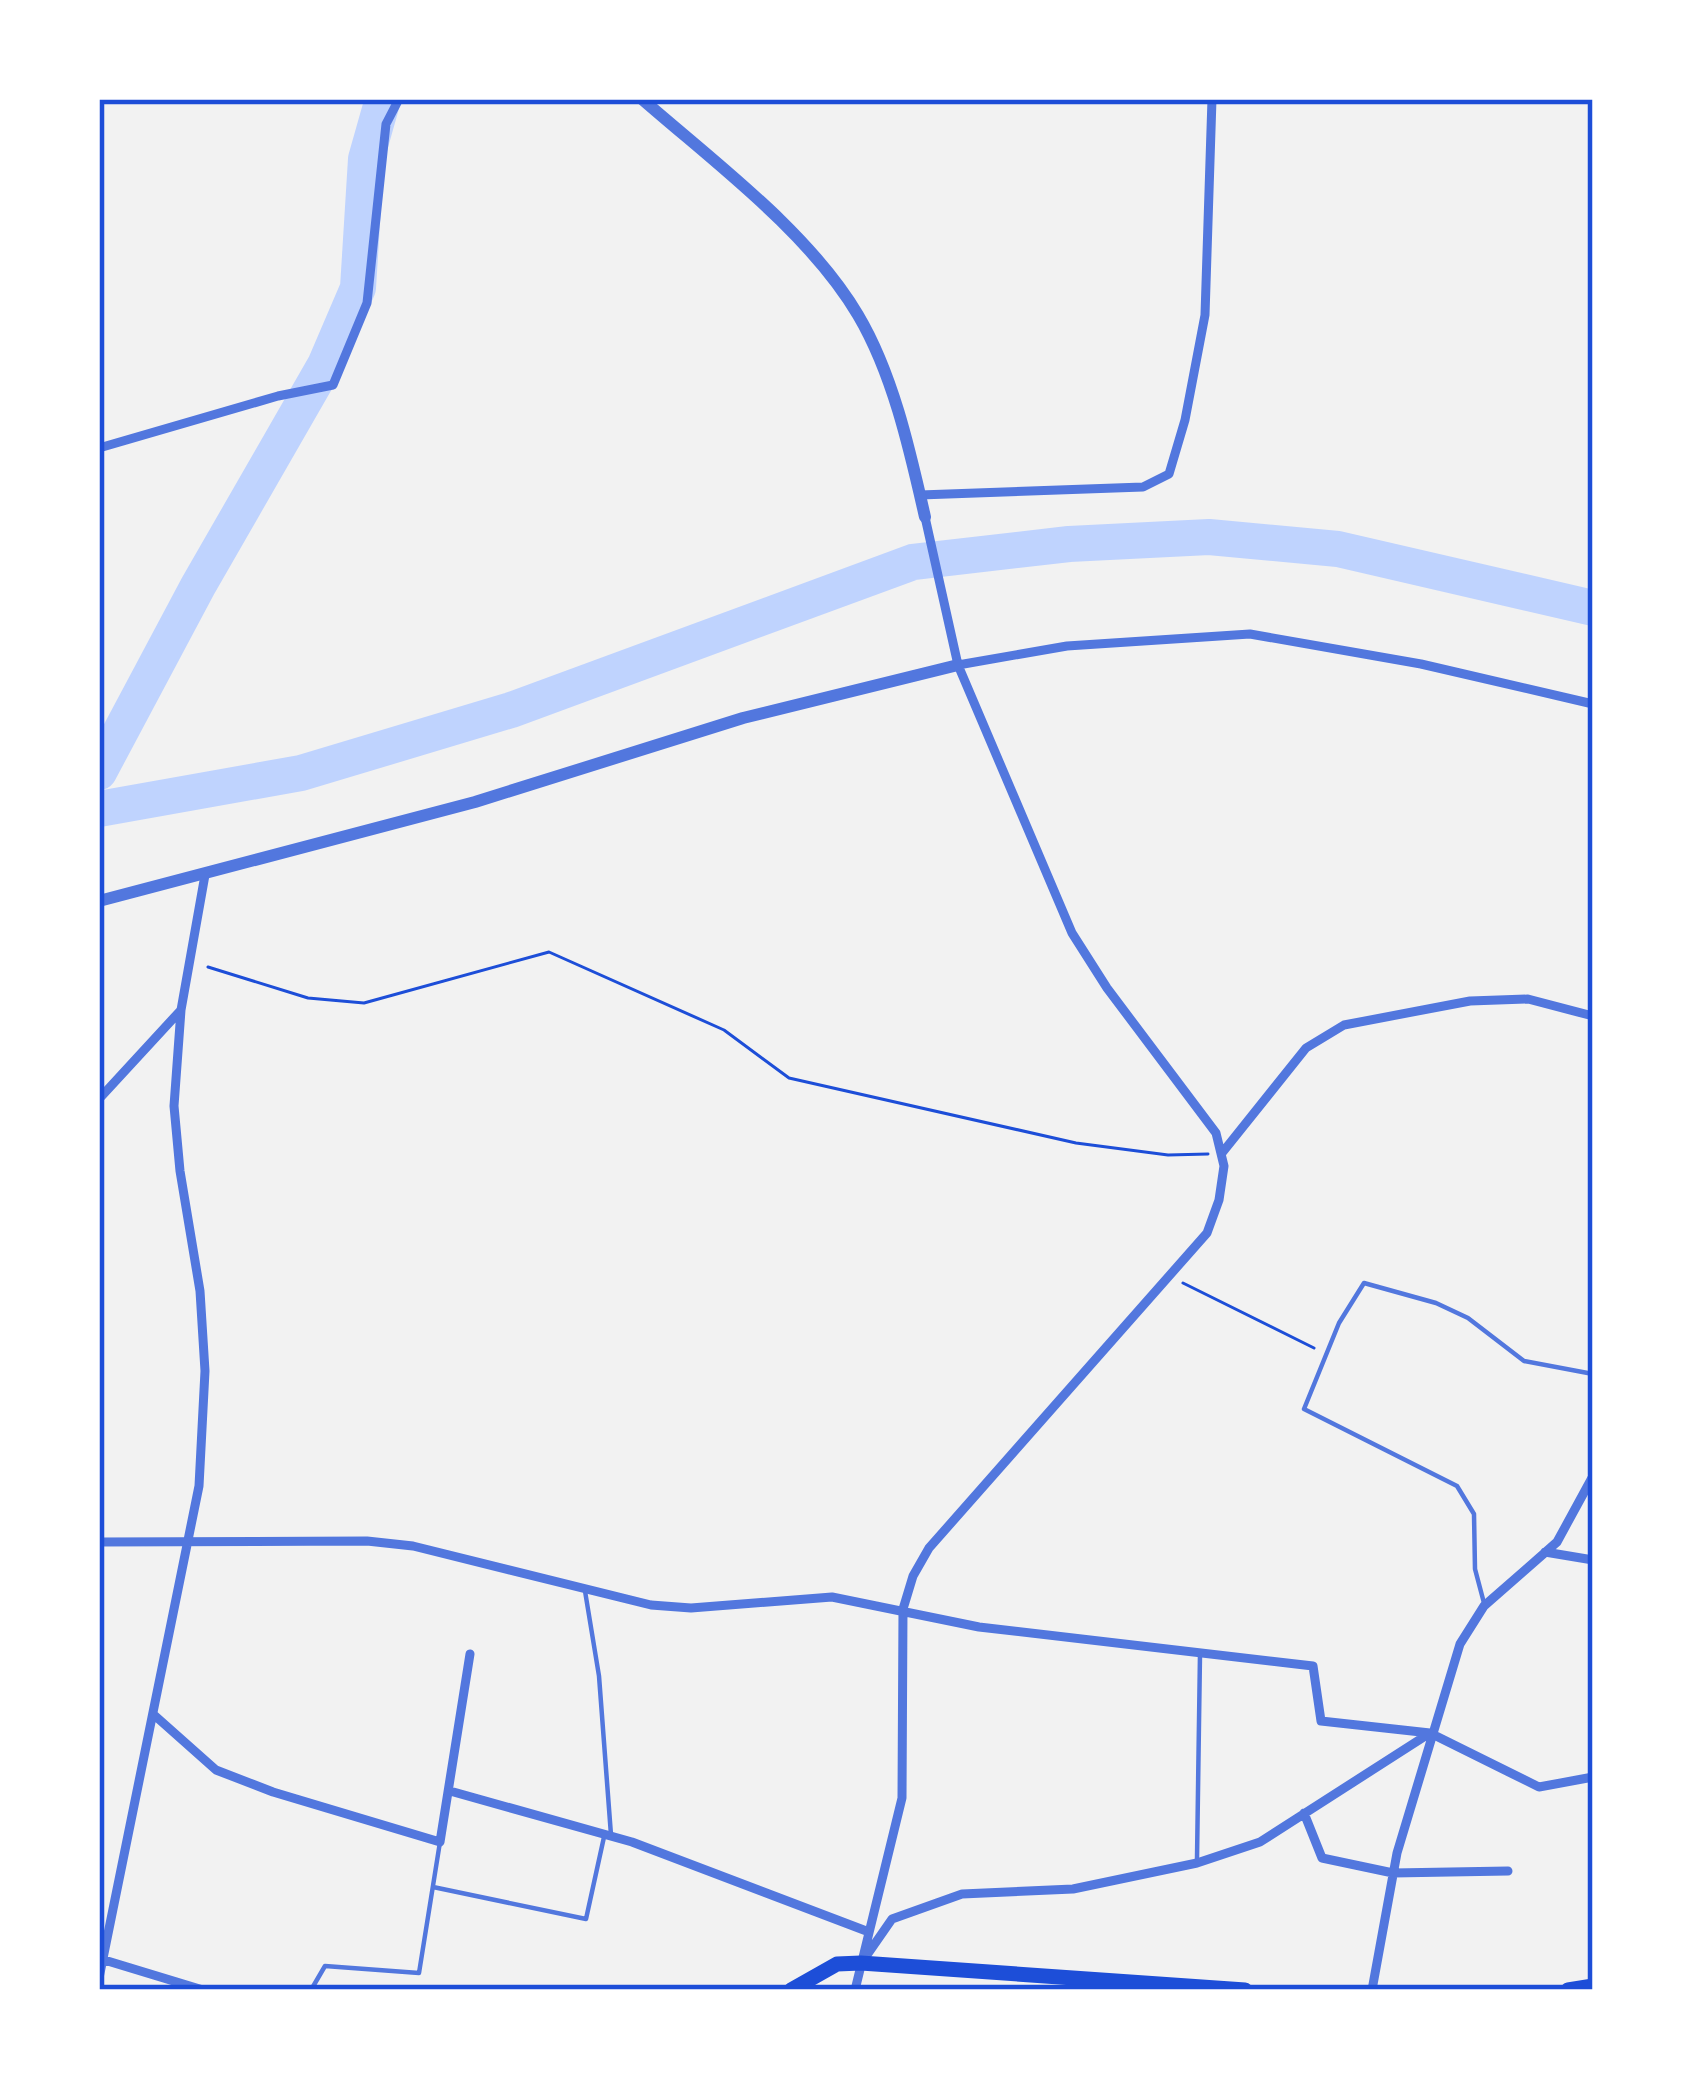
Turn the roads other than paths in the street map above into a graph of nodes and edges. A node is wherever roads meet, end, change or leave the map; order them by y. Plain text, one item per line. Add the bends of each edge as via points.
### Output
1 (399, 99) edge
2 (642, 99) edge
3 (1212, 99) edge
4 (99, 448) edge
5 (920, 495) junction
6 (925, 517) joint
7 (958, 665) junction
8 (1593, 704) edge
9 (205, 875) junction
10 (99, 901) edge
11 (181, 1010) junction
12 (1593, 1016) edge
13 (99, 1099) edge
14 (1221, 1154) junction
15 (1593, 1374) edge
16 (1593, 1476) edge
17 (190, 1541) junction
18 (99, 1542) edge
19 (1545, 1552) junction
20 (1593, 1560) edge
21 (585, 1591) junction
22 (1484, 1606) junction
23 (902, 1609) junction
24 (470, 1654) dead end
25 (1200, 1654) junction
26 (153, 1714) junction
27 (1430, 1733) junction
28 (1593, 1777) edge
29 (450, 1791) junction
30 (1304, 1814) junction
31 (608, 1835) junction
32 (440, 1842) junction
33 (1197, 1863) junction
34 (1508, 1870) dead end
35 (1393, 1873) junction
36 (433, 1887) junction
37 (869, 1932) junction
38 (101, 1959) edge
39 (862, 1963) junction
40 (99, 1978) edge
41 (1593, 1986) edge
42 (203, 1990) edge
43 (311, 1990) edge
44 (791, 1990) edge
45 (855, 1990) edge
46 (1245, 1990) edge
47 (1372, 1990) edge
48 (1568, 1990) edge

1 - 4 street via 386,124 368,303 333,385
2 - 5 street via 796,236 858,315 900,414
3 - 5 street via 1205,315 1169,473 1143,487
5 - 6 street
6 - 7 street
7 - 8 street via 1067,646 1250,634
7 - 9 street via 743,718
7 - 14 street via 1072,933 1216,1133
9 - 10 street
9 - 11 street
11 - 13 street
11 - 17 street via 174,1106 205,1371
12 - 14 street via 1528,999 1470,1001 1344,1025 1306,1048
14 - 23 street via 1207,1234 929,1549
15 - 22 lane via 1524,1361 1468,1318 1364,1283 1339,1323 1304,1409 1457,1486 1474,1514
16 - 19 street
17 - 18 street
17 - 21 street via 413,1546
17 - 26 street
19 - 20 street
19 - 22 street
21 - 23 street via 691,1609 832,1597
21 - 31 lane via 602,1694
22 - 27 street via 1460,1644
23 - 25 street via 979,1627
23 - 37 street via 902,1798
24 - 29 street
25 - 27 street via 1313,1666 1321,1721
25 - 33 lane
26 - 32 street via 216,1770
26 - 38 street
27 - 28 street via 1539,1787
27 - 30 street
27 - 35 street
29 - 31 street
29 - 32 street
30 - 33 street via 1260,1842
30 - 35 street via 1322,1858
31 - 36 lane via 586,1919
31 - 37 street
32 - 36 lane
33 - 39 street via 1073,1889 962,1894 892,1919
34 - 35 street
35 - 47 street
36 - 43 lane via 419,1973 325,1966
37 - 39 street
38 - 40 street
38 - 42 street
39 - 44 main road via 837,1964
39 - 45 street
39 - 46 main road
41 - 48 main road

